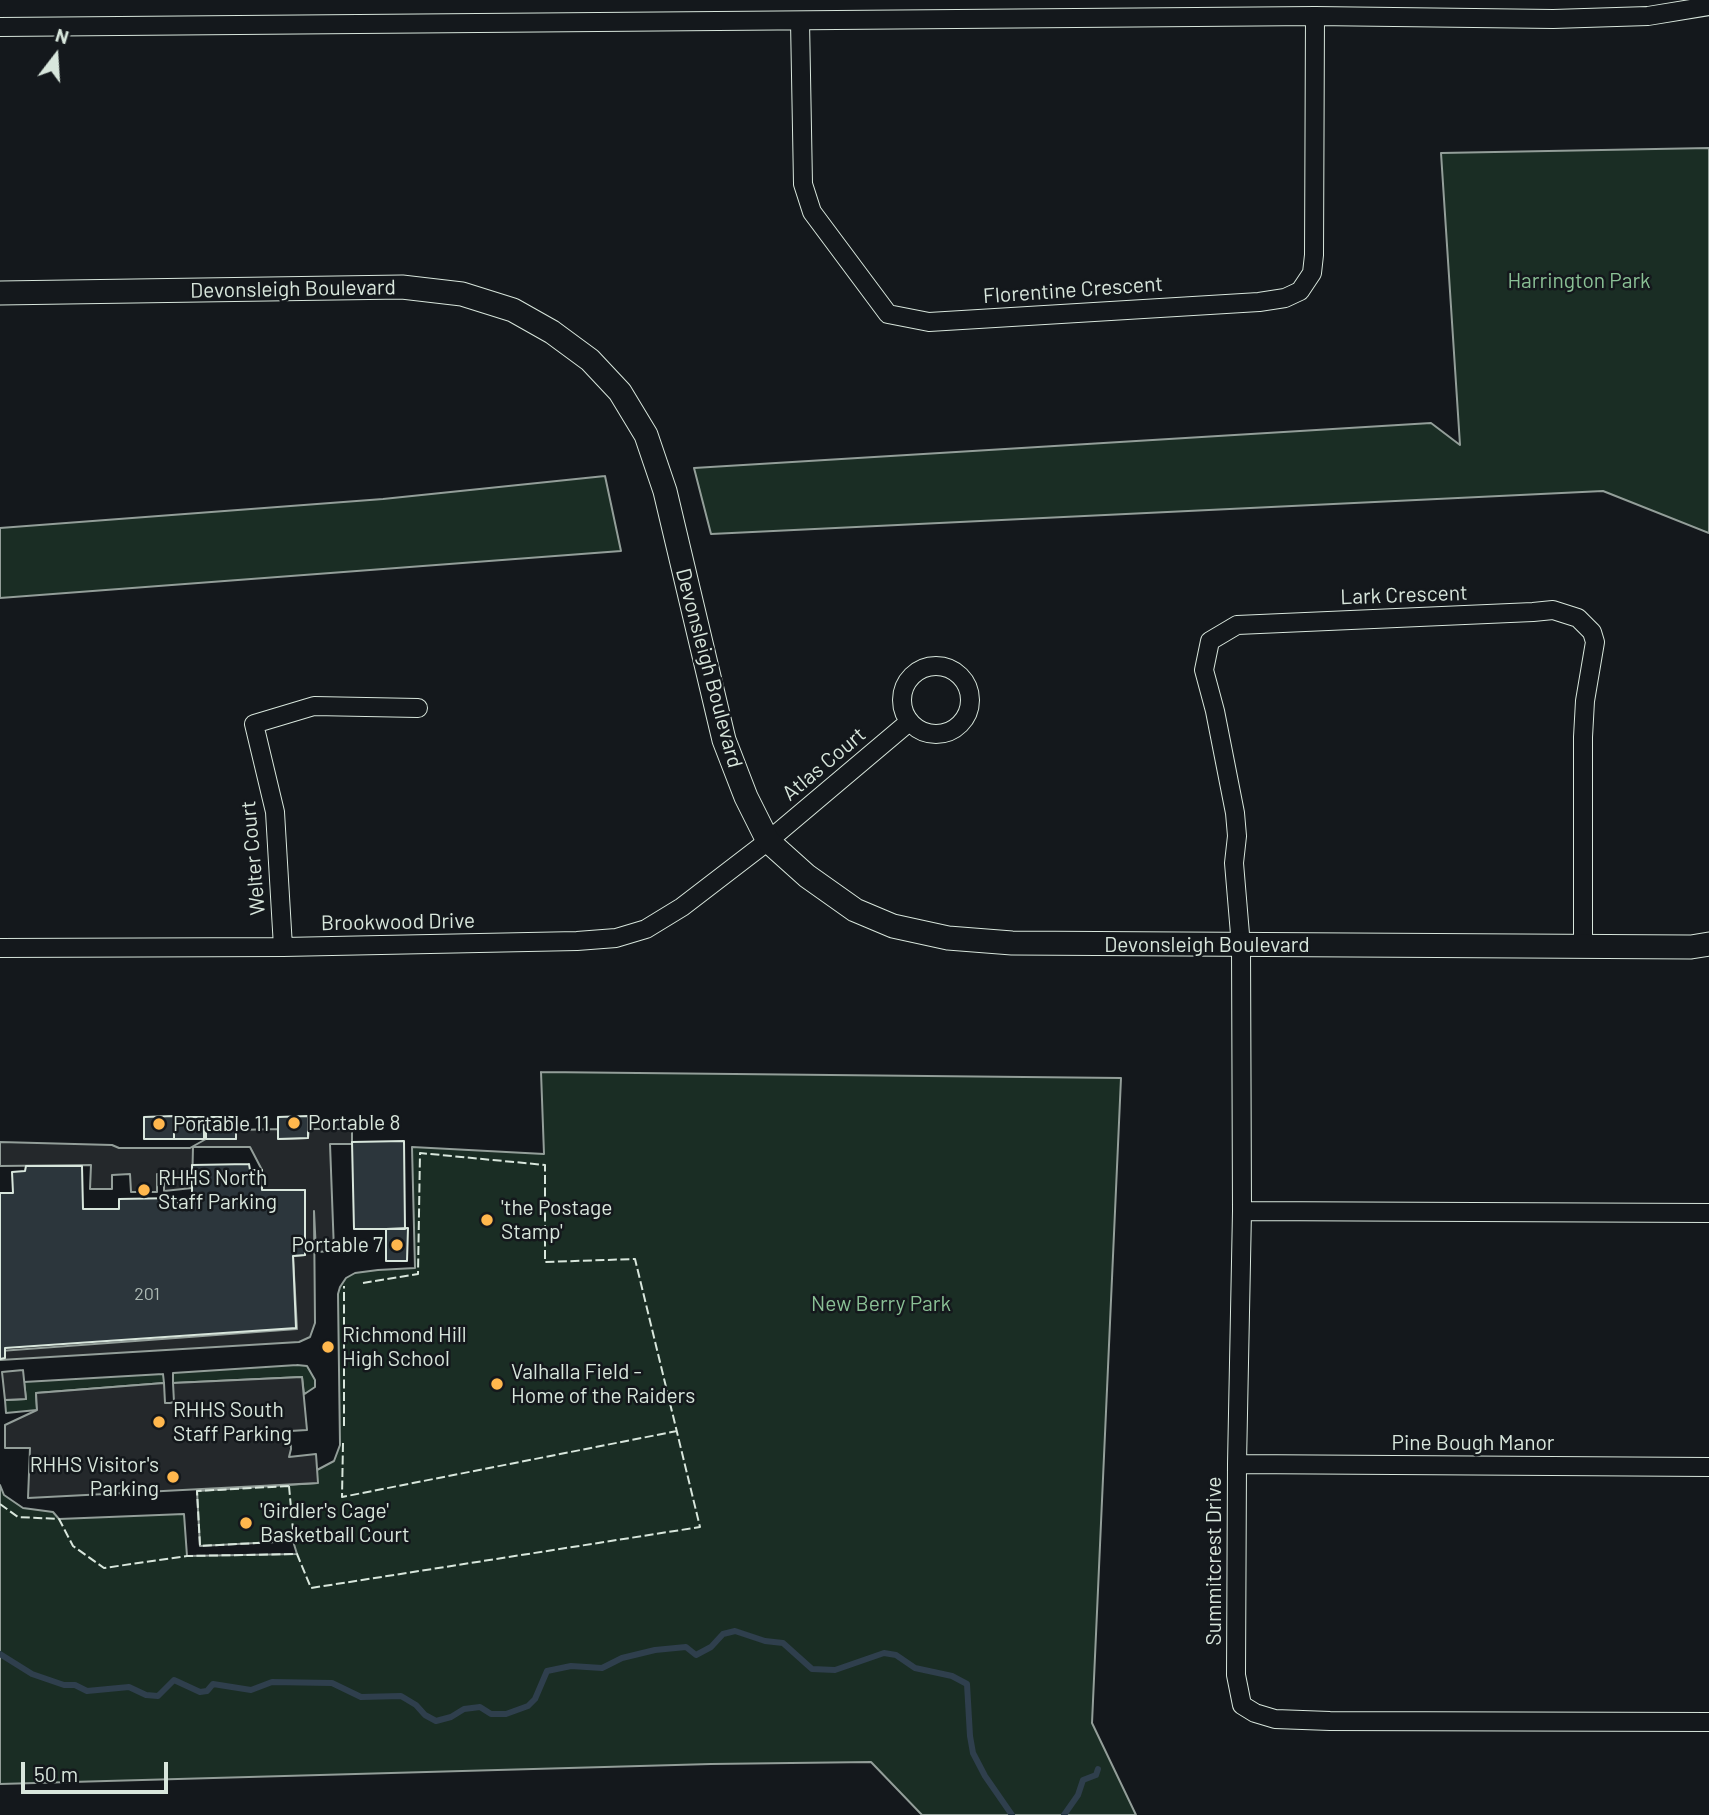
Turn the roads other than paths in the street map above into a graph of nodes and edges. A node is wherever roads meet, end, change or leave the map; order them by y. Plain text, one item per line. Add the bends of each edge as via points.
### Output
1 (1709, 6) edge
2 (1315, 16) junction
3 (800, 22) junction
4 (0, 27) edge
5 (0, 293) edge
6 (418, 708) dead end
7 (909, 722) dead end
8 (768, 841) junction
9 (1709, 944) edge
10 (1241, 946) junction
11 (1583, 946) junction
12 (283, 947) junction
13 (0, 948) edge
14 (1242, 1211) junction
15 (1709, 1213) edge
16 (1237, 1464) junction
17 (1709, 1467) edge
18 (1709, 1722) edge

1 - 2 street via 1648,16 1553,19
2 - 3 street
2 - 3 street, Florentine Crescent via 1314,255 1312,273 1300,291 1259,302 929,322 888,314 812,212 803,184
3 - 4 street
5 - 8 street, Devonsleigh Boulevard via 402,287 462,294 513,310 552,332 590,360 620,392 646,435 665,491 724,740
6 - 12 street, Welter Court via 314,706 254,724 275,811
7 - 8 street, Atlas Court
8 - 10 street, Devonsleigh Boulevard via 855,910 893,926 948,938 1012,943
8 - 12 street, Brookwood Drive via 646,929 616,938
9 - 11 street, Devonsleigh Boulevard
10 - 11 street, Devonsleigh Boulevard
10 - 11 street, Lark Crescent via 1235,813 1204,670 1210,641 1237,625 1553,610 1578,618 1595,642 1583,737
10 - 14 street, Summitcrest Drive
12 - 13 street, Brookwood Drive
14 - 15 street
14 - 16 street, Summitcrest Drive
16 - 17 street, Pine Bough Manor
16 - 18 street, Summitcrest Drive via 1236,1675 1242,1705 1255,1713 1275,1719 1330,1721

